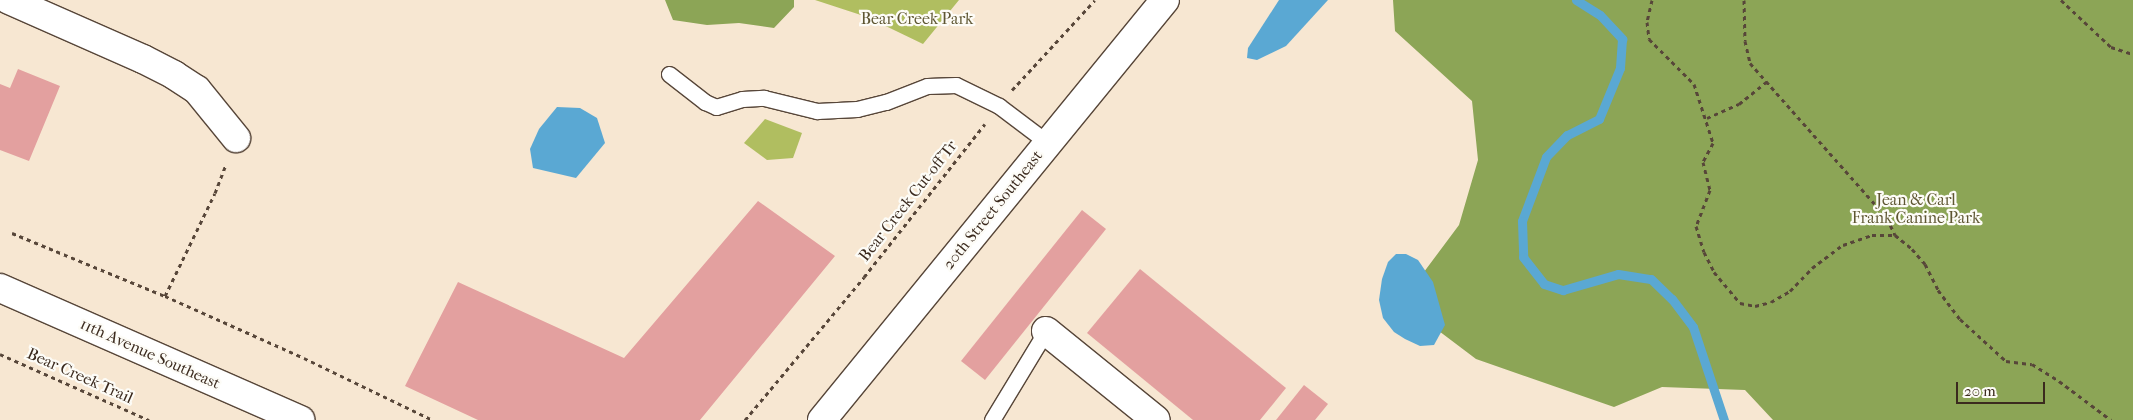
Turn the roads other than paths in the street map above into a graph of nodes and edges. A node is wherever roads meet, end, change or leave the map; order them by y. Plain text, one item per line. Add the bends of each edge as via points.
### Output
1 (9, 0) edge
2 (1165, 0) edge
3 (669, 74) dead end
4 (236, 138) road end
5 (1048, 143) junction
6 (0, 288) edge
7 (1046, 332) joint
8 (300, 420) edge
9 (822, 420) edge
10 (992, 420) edge
11 (1156, 420) edge

1 - 4 street via 174,75 197,90
2 - 5 street, 20th Street Southeast
3 - 5 lane via 704,102 716,107 742,99 764,98 817,111 857,109 927,86 956,85 999,106
5 - 9 street, 20th Street Southeast
6 - 8 street, 11th Avenue Southeast
7 - 10 lane
7 - 11 street

